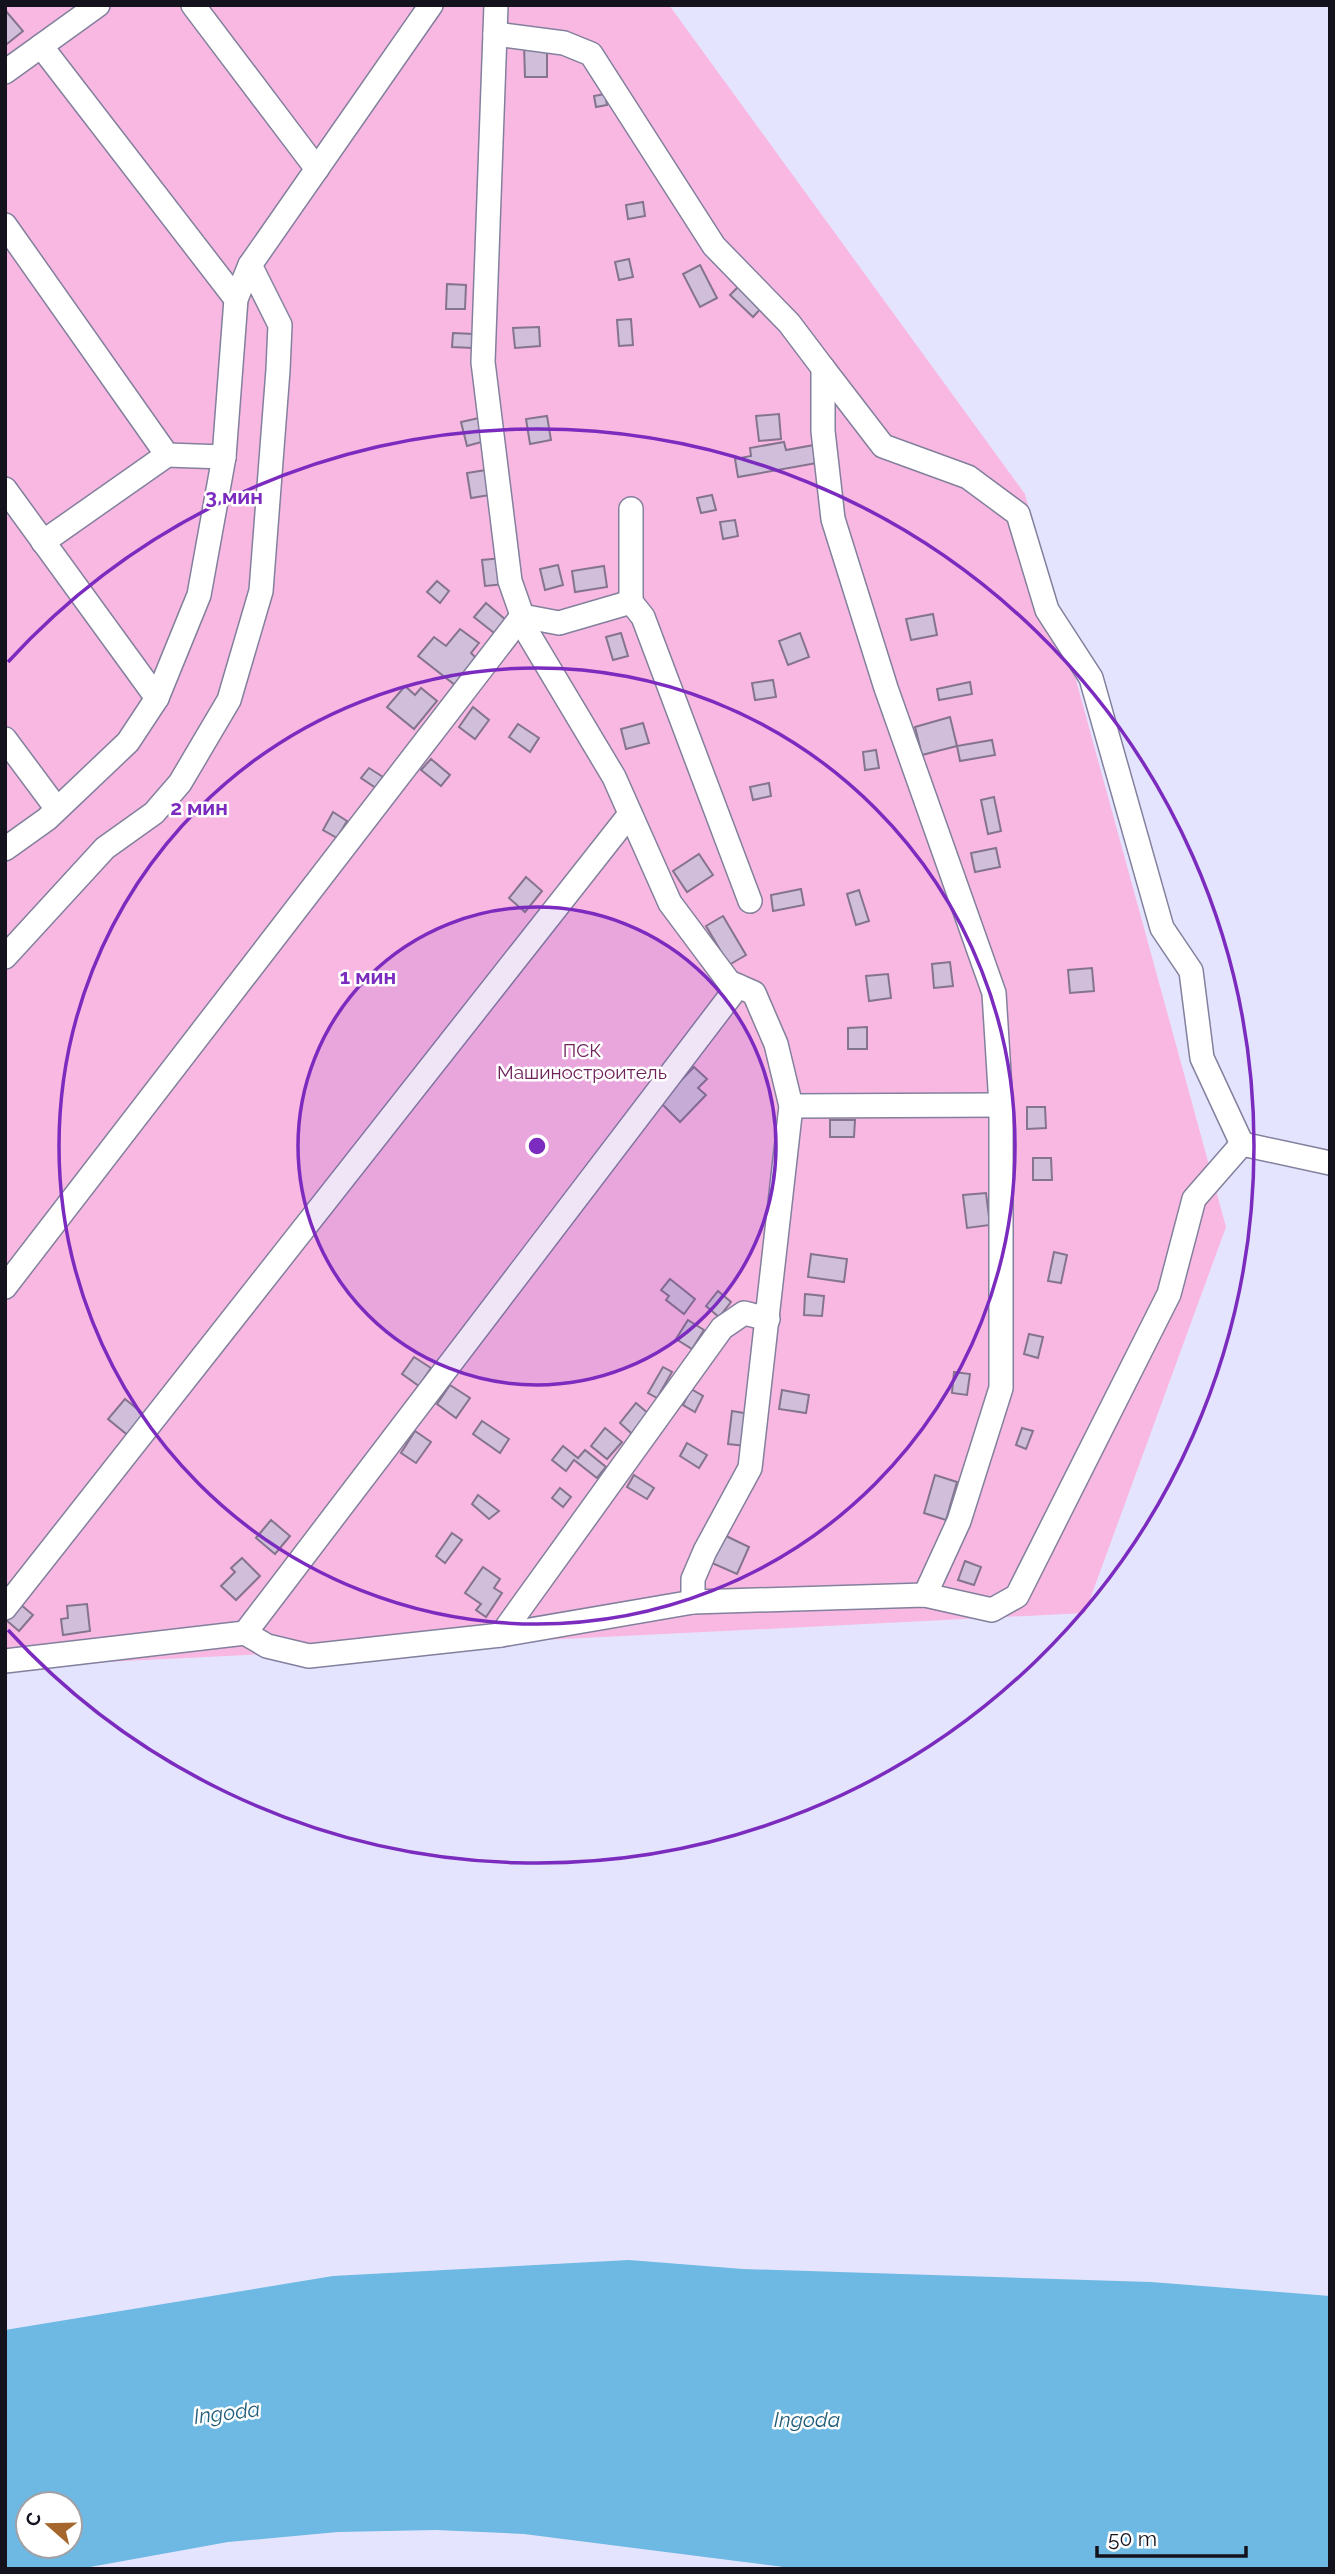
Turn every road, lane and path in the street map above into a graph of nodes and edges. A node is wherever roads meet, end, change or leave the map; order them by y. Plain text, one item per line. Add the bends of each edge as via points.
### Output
1 (98, 5) edge
2 (192, 5) edge
3 (431, 5) edge
4 (496, 5) edge
5 (495, 34) junction
6 (41, 46) junction
7 (5, 72) edge
8 (317, 169) junction
9 (5, 225) edge
10 (250, 265) junction
11 (236, 299) junction
12 (823, 368) junction
13 (167, 455) junction
14 (225, 457) junction
15 (5, 489) edge
16 (631, 509) dead end
17 (43, 542) junction
18 (631, 602) junction
19 (522, 616) junction
20 (157, 698) junction
21 (5, 739) edge
22 (57, 809) junction
23 (630, 814) junction
24 (5, 849) edge
25 (750, 901) dead end
26 (5, 957) edge
27 (738, 986) junction
28 (1001, 1105) junction
29 (791, 1106) junction
30 (1242, 1144) junction
31 (1330, 1163) edge
32 (5, 1287) edge
33 (768, 1319) junction
34 (925, 1595) junction
35 (693, 1602) junction
36 (5, 1608) edge
37 (244, 1633) junction
38 (501, 1635) junction
39 (5, 1661) edge

1 - 6 street
2 - 8 street
3 - 8 street
4 - 5 street
5 - 12 street via 564,43 591,54 714,246 789,323
5 - 19 street via 483,362 510,581
6 - 7 street
6 - 11 street
8 - 10 street
9 - 13 street
10 - 11 street
10 - 26 street via 280,325 278,370 261,591 229,700 180,783 154,813 105,848
11 - 14 street
12 - 28 street via 823,431 832,519 886,688 994,993
12 - 30 street via 883,446 968,477 1018,514 1047,610 1091,678 1162,928 1191,971 1202,1058
13 - 14 street
13 - 17 street
14 - 20 street via 199,595
15 - 17 street
16 - 18 street
17 - 20 street
18 - 19 street via 559,623
18 - 25 street via 643,618
19 - 23 street via 614,777
19 - 32 street
20 - 22 street via 128,741
21 - 22 street
22 - 24 street
23 - 27 street via 670,902 730,982
23 - 36 street
27 - 29 street via 754,993 776,1044
27 - 37 street
28 - 29 street
28 - 34 street via 1002,1388 959,1521
29 - 33 street
30 - 31 street
30 - 34 street via 1194,1199 1168,1294 1017,1596 992,1610
33 - 35 street via 750,1468 693,1579
33 - 38 street via 744,1313 722,1328
34 - 35 street
35 - 38 street
37 - 38 street via 267,1646 309,1656
37 - 39 street

